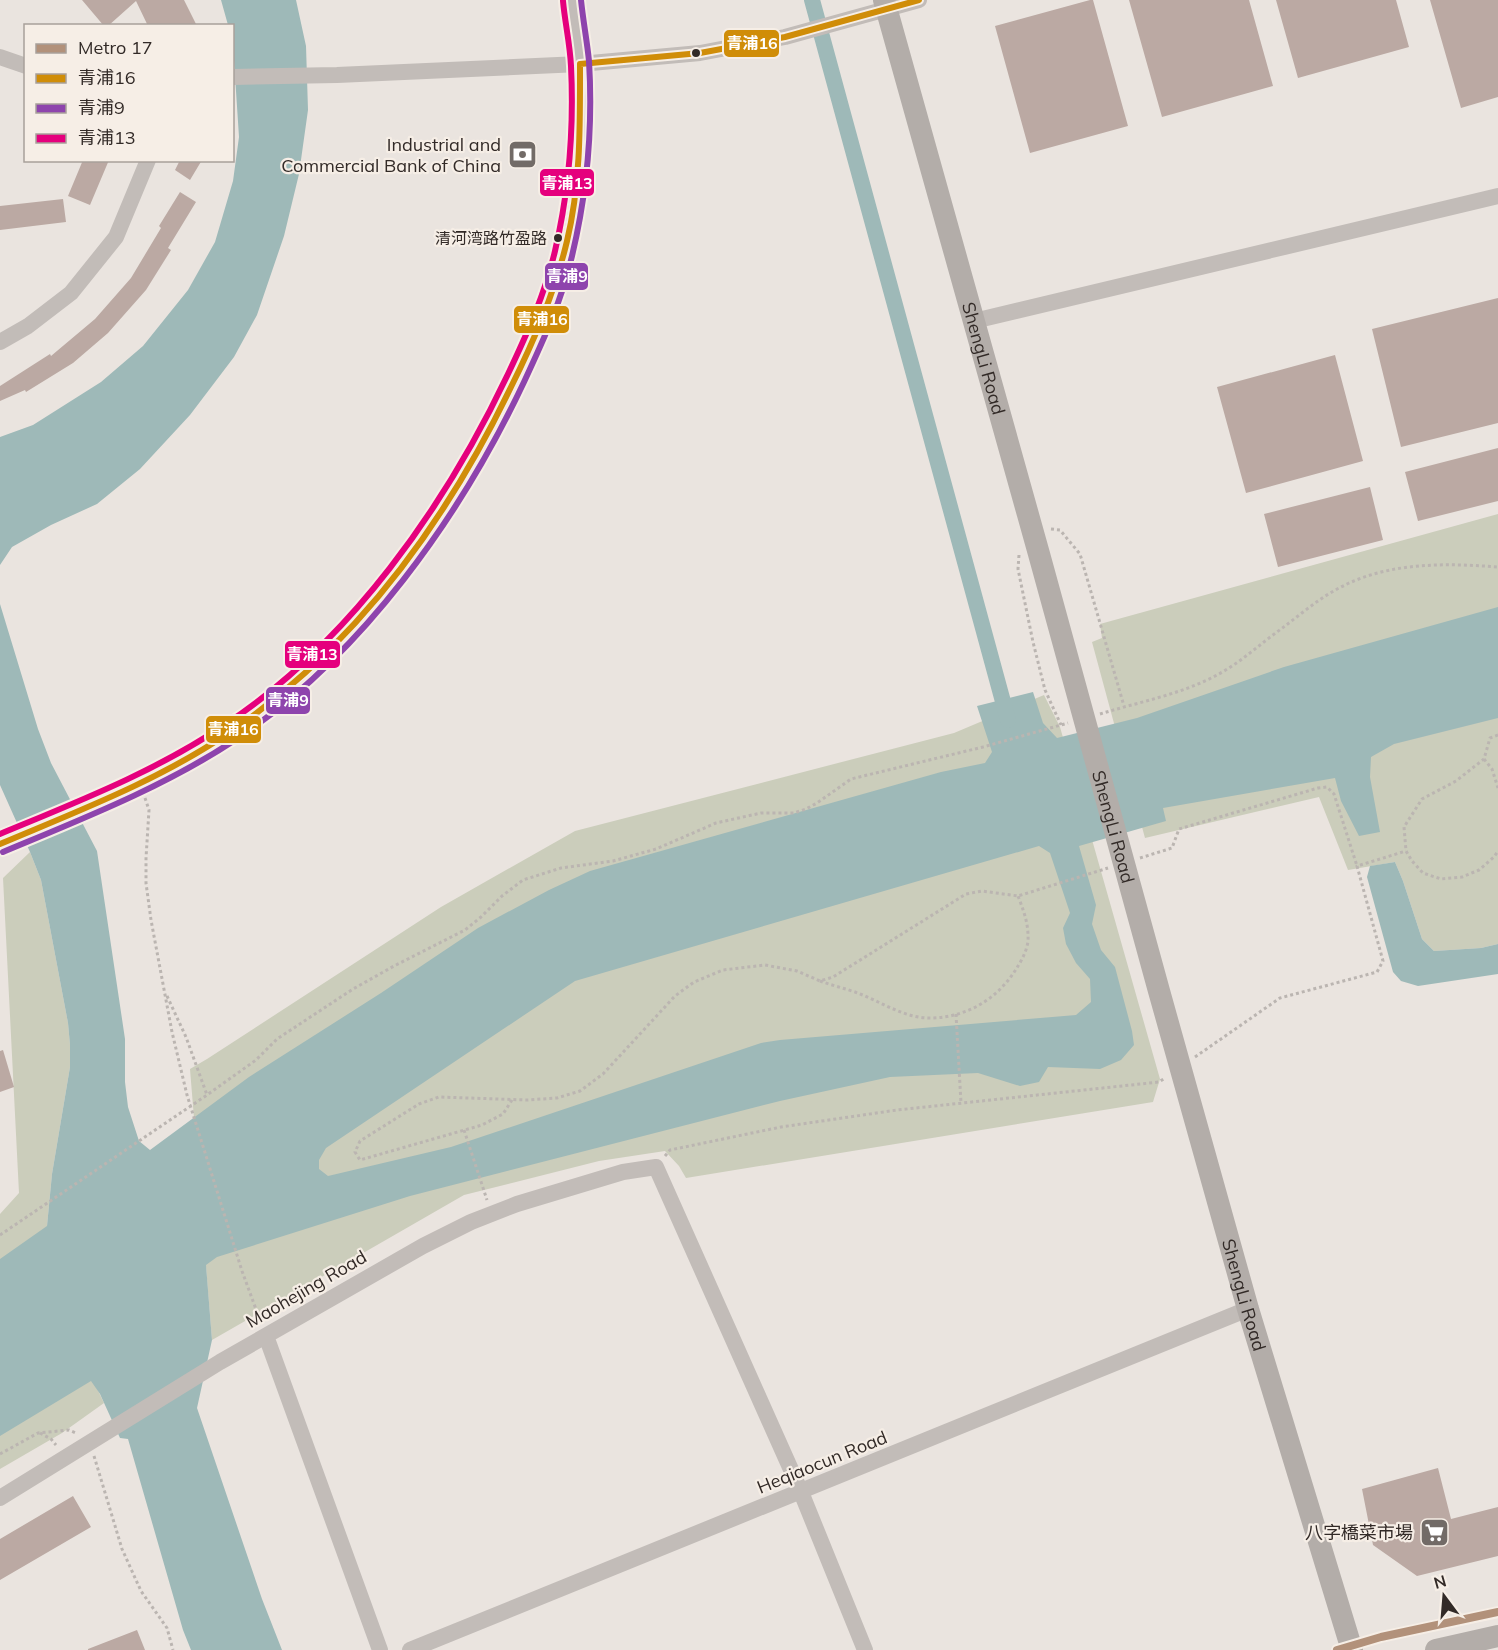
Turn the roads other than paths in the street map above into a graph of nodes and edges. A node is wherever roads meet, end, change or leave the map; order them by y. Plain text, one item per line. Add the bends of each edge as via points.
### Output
1 (572, 0) edge
2 (920, 0) edge
3 (885, 5) edge
4 (0, 57) edge
5 (580, 64) junction
6 (24, 65) edge
7 (234, 77) edge
8 (147, 162) edge
9 (1498, 196) edge
10 (974, 321) junction
11 (0, 342) edge
12 (5, 842) edge
13 (1248, 1309) junction
14 (266, 1336) junction
15 (801, 1492) junction
16 (0, 1498) edge
17 (1498, 1636) edge
18 (380, 1650) edge
19 (410, 1650) edge
20 (865, 1650) edge
21 (1352, 1650) edge
22 (1436, 1650) edge

1 - 5 street
2 - 3 street
3 - 5 street via 846,21 785,37 700,53
3 - 10 main road, ShengLi Road
4 - 6 street
5 - 7 street
5 - 12 street via 575,197 552,292 503,406 443,511 414,553 310,669 230,732 166,769
8 - 11 street via 116,237 71,293
9 - 10 street
10 - 13 main road, ShengLi Road
13 - 15 street, Heqiaocun Road
13 - 21 main road, ShengLi Road
14 - 15 street, Maohejing Road via 414,1250 471,1222 623,1172 656,1167
14 - 16 street, Maohejing Road
14 - 18 street
15 - 19 street, Heqiaocun Road
15 - 20 street
17 - 22 main road

